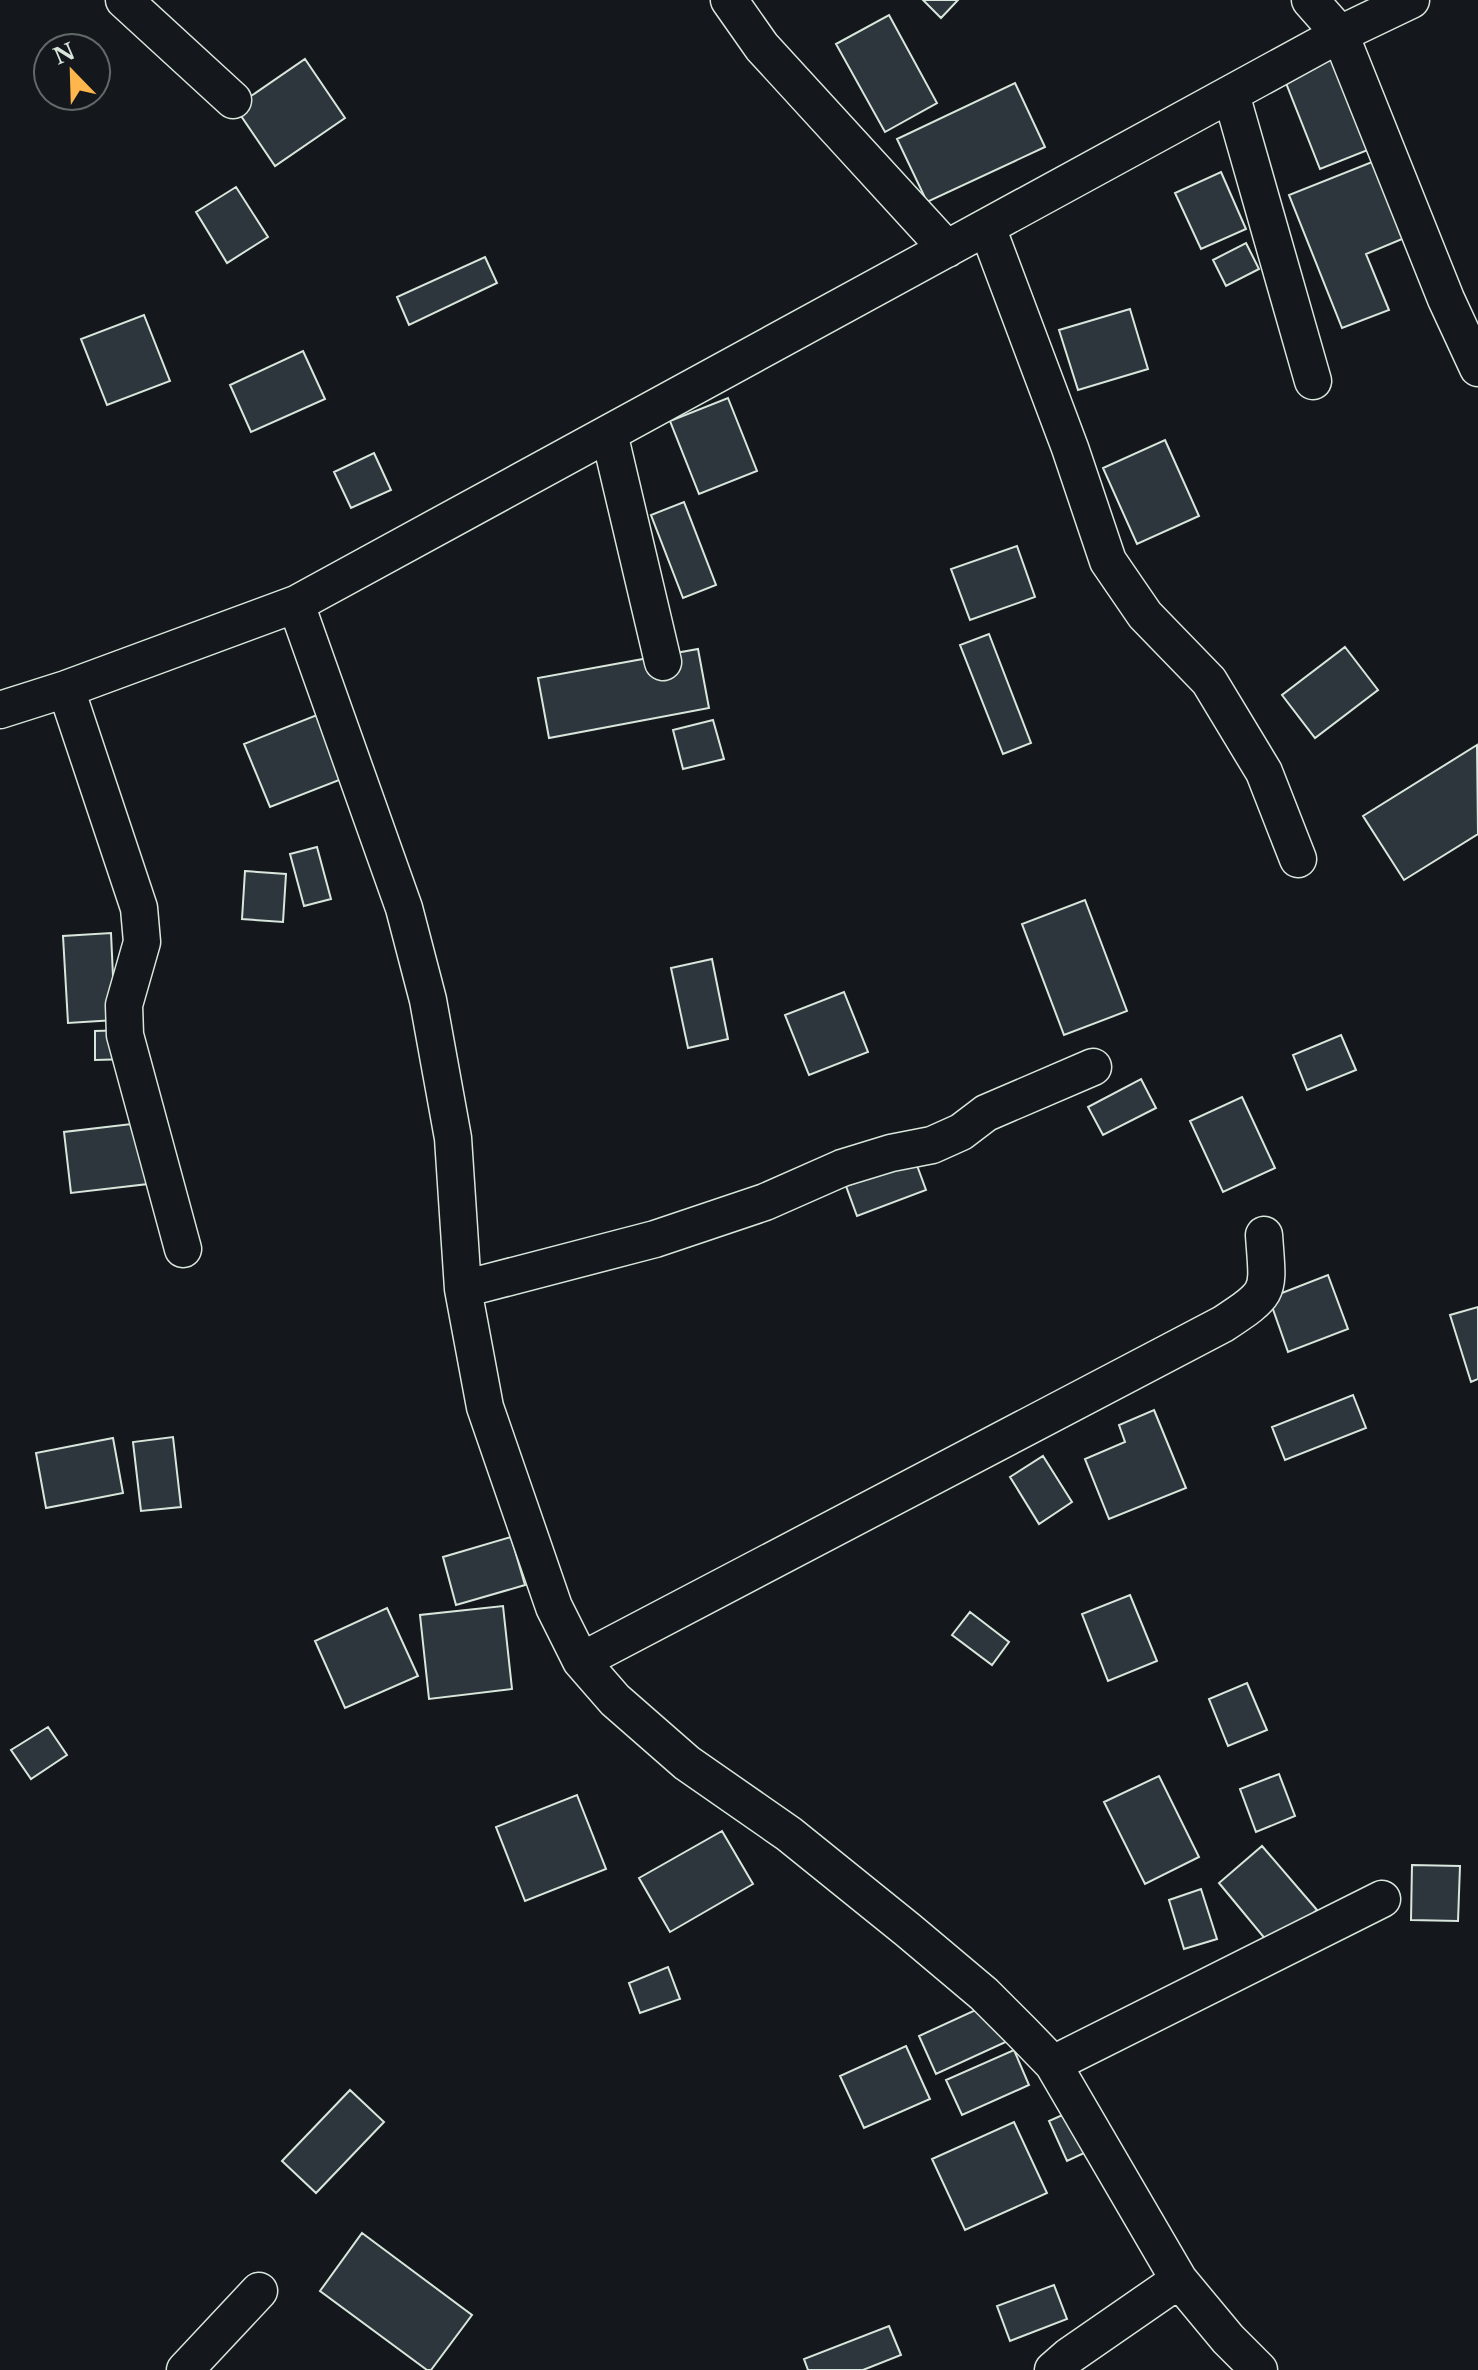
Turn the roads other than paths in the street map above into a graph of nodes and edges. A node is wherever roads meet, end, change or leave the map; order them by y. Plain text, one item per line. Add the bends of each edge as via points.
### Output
1 (124, 0) edge
2 (729, 0) edge
3 (1310, 0) edge
4 (1411, 0) edge
5 (1340, 34) junction
6 (1231, 94) junction
7 (233, 100) dead end
8 (987, 227) junction
9 (947, 249) junction
10 (1478, 368) edge
11 (1313, 381) dead end
12 (609, 433) junction
13 (296, 604) junction
14 (663, 662) dead end
15 (66, 689) junction
16 (2, 707) edge
17 (1298, 859) dead end
18 (1093, 1067) dead end
19 (1264, 1235) dead end
20 (183, 1249) dead end
21 (463, 1289) junction
22 (581, 1661) junction
23 (1382, 1899) dead end
24 (1053, 2064) junction
25 (1179, 2280) junction
26 (259, 2291) dead end
27 (185, 2370) edge
28 (1053, 2370) edge
29 (1259, 2370) edge

1 - 7 street
2 - 9 street via 762,47
3 - 5 street
4 - 5 street
5 - 6 street
5 - 10 street
6 - 8 street
6 - 11 street
8 - 9 street
8 - 17 street via 1108,561 1145,615 1209,681 1264,772
9 - 12 street
12 - 13 street
12 - 14 street
13 - 15 street
13 - 21 street via 416,949 453,1138
15 - 16 street
15 - 20 street via 139,908 142,942 124,1005 125,1035
18 - 21 street via 986,1113 932,1145 842,1168 765,1202 655,1239
19 - 22 street via 1267,1282 1259,1301 1223,1324
21 - 22 street via 485,1407 554,1607
22 - 24 street via 615,1700 687,1763 789,1834 973,1985
23 - 24 street
24 - 25 street
25 - 28 street
25 - 29 street
26 - 27 street

